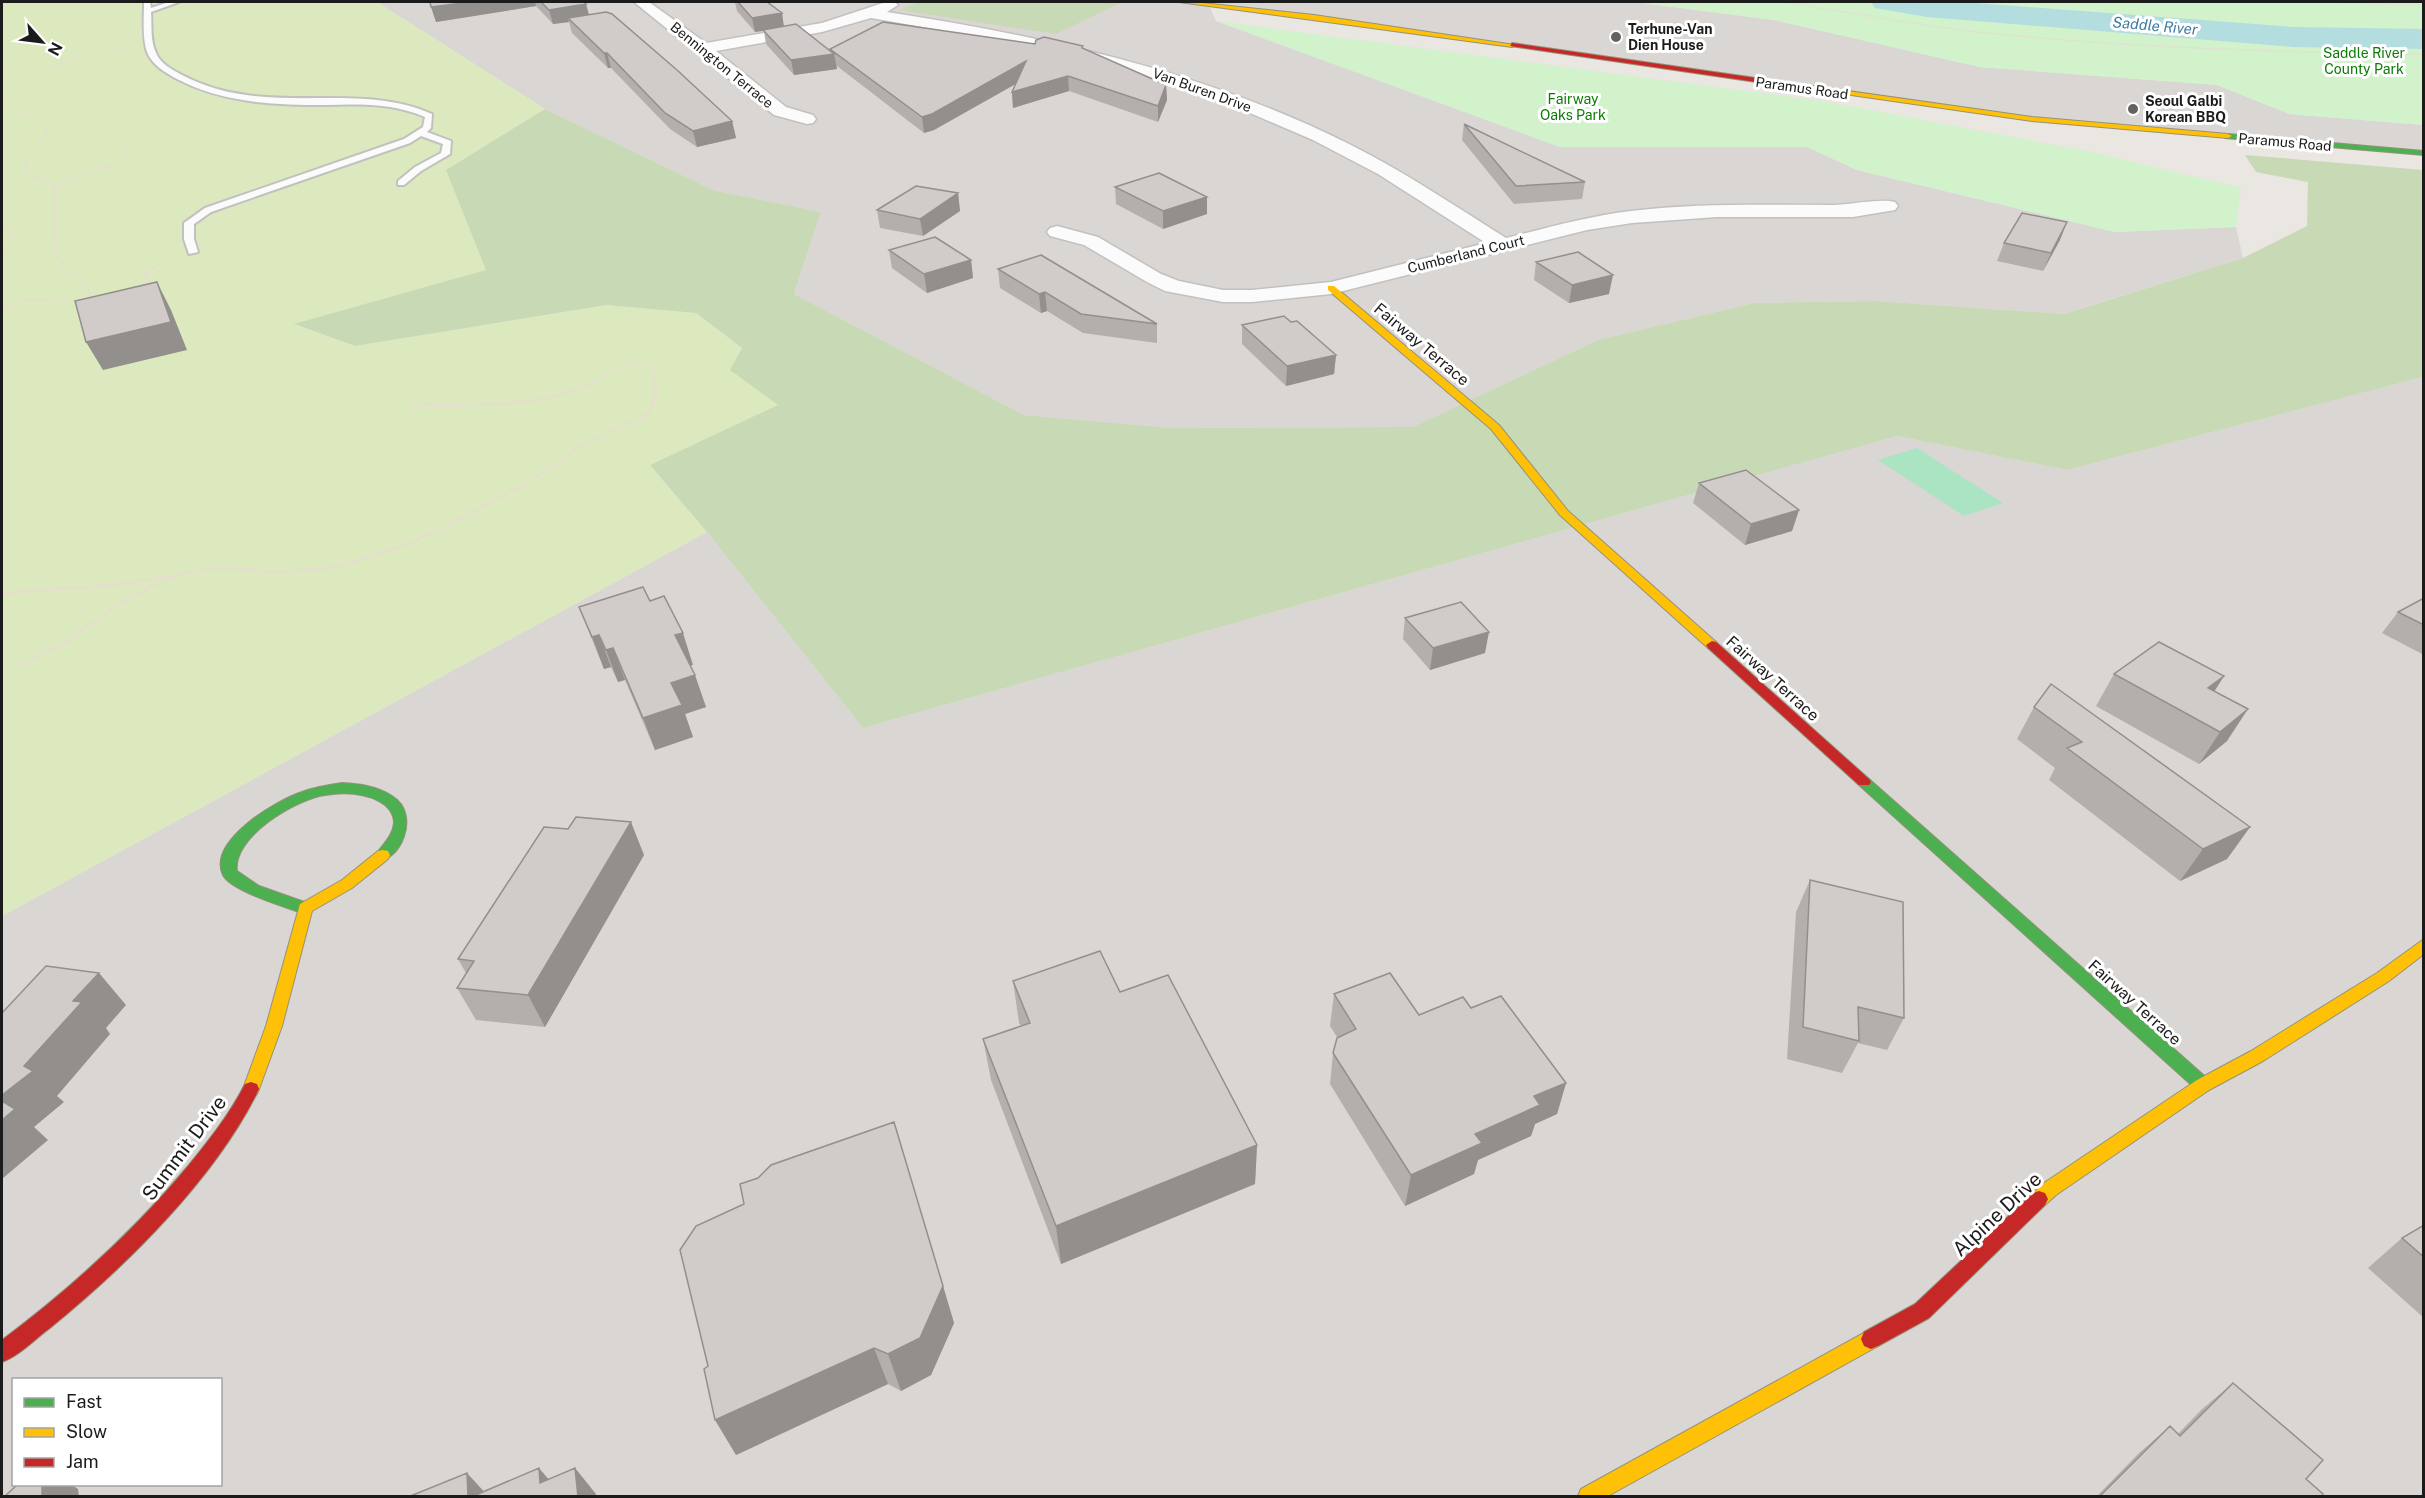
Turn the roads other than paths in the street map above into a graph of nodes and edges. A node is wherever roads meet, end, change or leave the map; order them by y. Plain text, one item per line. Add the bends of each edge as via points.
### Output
1 (175, 2) edge
2 (641, 2) edge
3 (898, 2) edge
4 (1182, 2) edge
5 (1212, 4) edge
6 (148, 6) edge
7 (872, 14) junction
8 (703, 48) junction
9 (807, 119) dead end
10 (419, 133) junction
11 (2424, 153) edge
12 (401, 183) dead end
13 (1888, 206) dead end
14 (1057, 232) dead end
15 (1503, 245) junction
16 (193, 252) road end
17 (1330, 288) junction
18 (305, 908) junction
19 (2424, 945) edge
20 (2203, 1085) junction
21 (2, 1352) edge
22 (1588, 1497) edge

1 - 6 lane
2 - 8 street, Bennington Terrace
3 - 7 street
4 - 5 street, Paramus Road
5 - 11 street, Paramus Road via 2032,119
6 - 10 lane via 152,53 165,68 190,84 245,99 410,107 429,116 427,128
7 - 8 street
7 - 15 street, Van Buren Drive via 1062,48 1146,69 1200,88 1346,149
8 - 9 street, Bennington Terrace via 780,111
10 - 12 lane via 448,143 445,154
10 - 16 lane via 381,152 208,210 189,223
13 - 15 street, Cumberland Court via 1853,211 1718,211 1632,217
14 - 17 street, Cumberland Court via 1091,241 1155,278 1196,292 1252,296
15 - 17 street, Cumberland Court
17 - 20 street, Fairway Terrace via 1495,427 1564,513
18 - 18 street via 342,888 392,846 402,826 400,813 391,799 368,789 345,786 313,792 281,807 249,830 232,849 227,864 230,874 263,894
18 - 21 street, Summit Drive via 284,999 235,1118 180,1191 122,1254
19 - 20 street, Alpine Drive via 2383,977
20 - 22 street, Alpine Drive via 2050,1189 1922,1311

